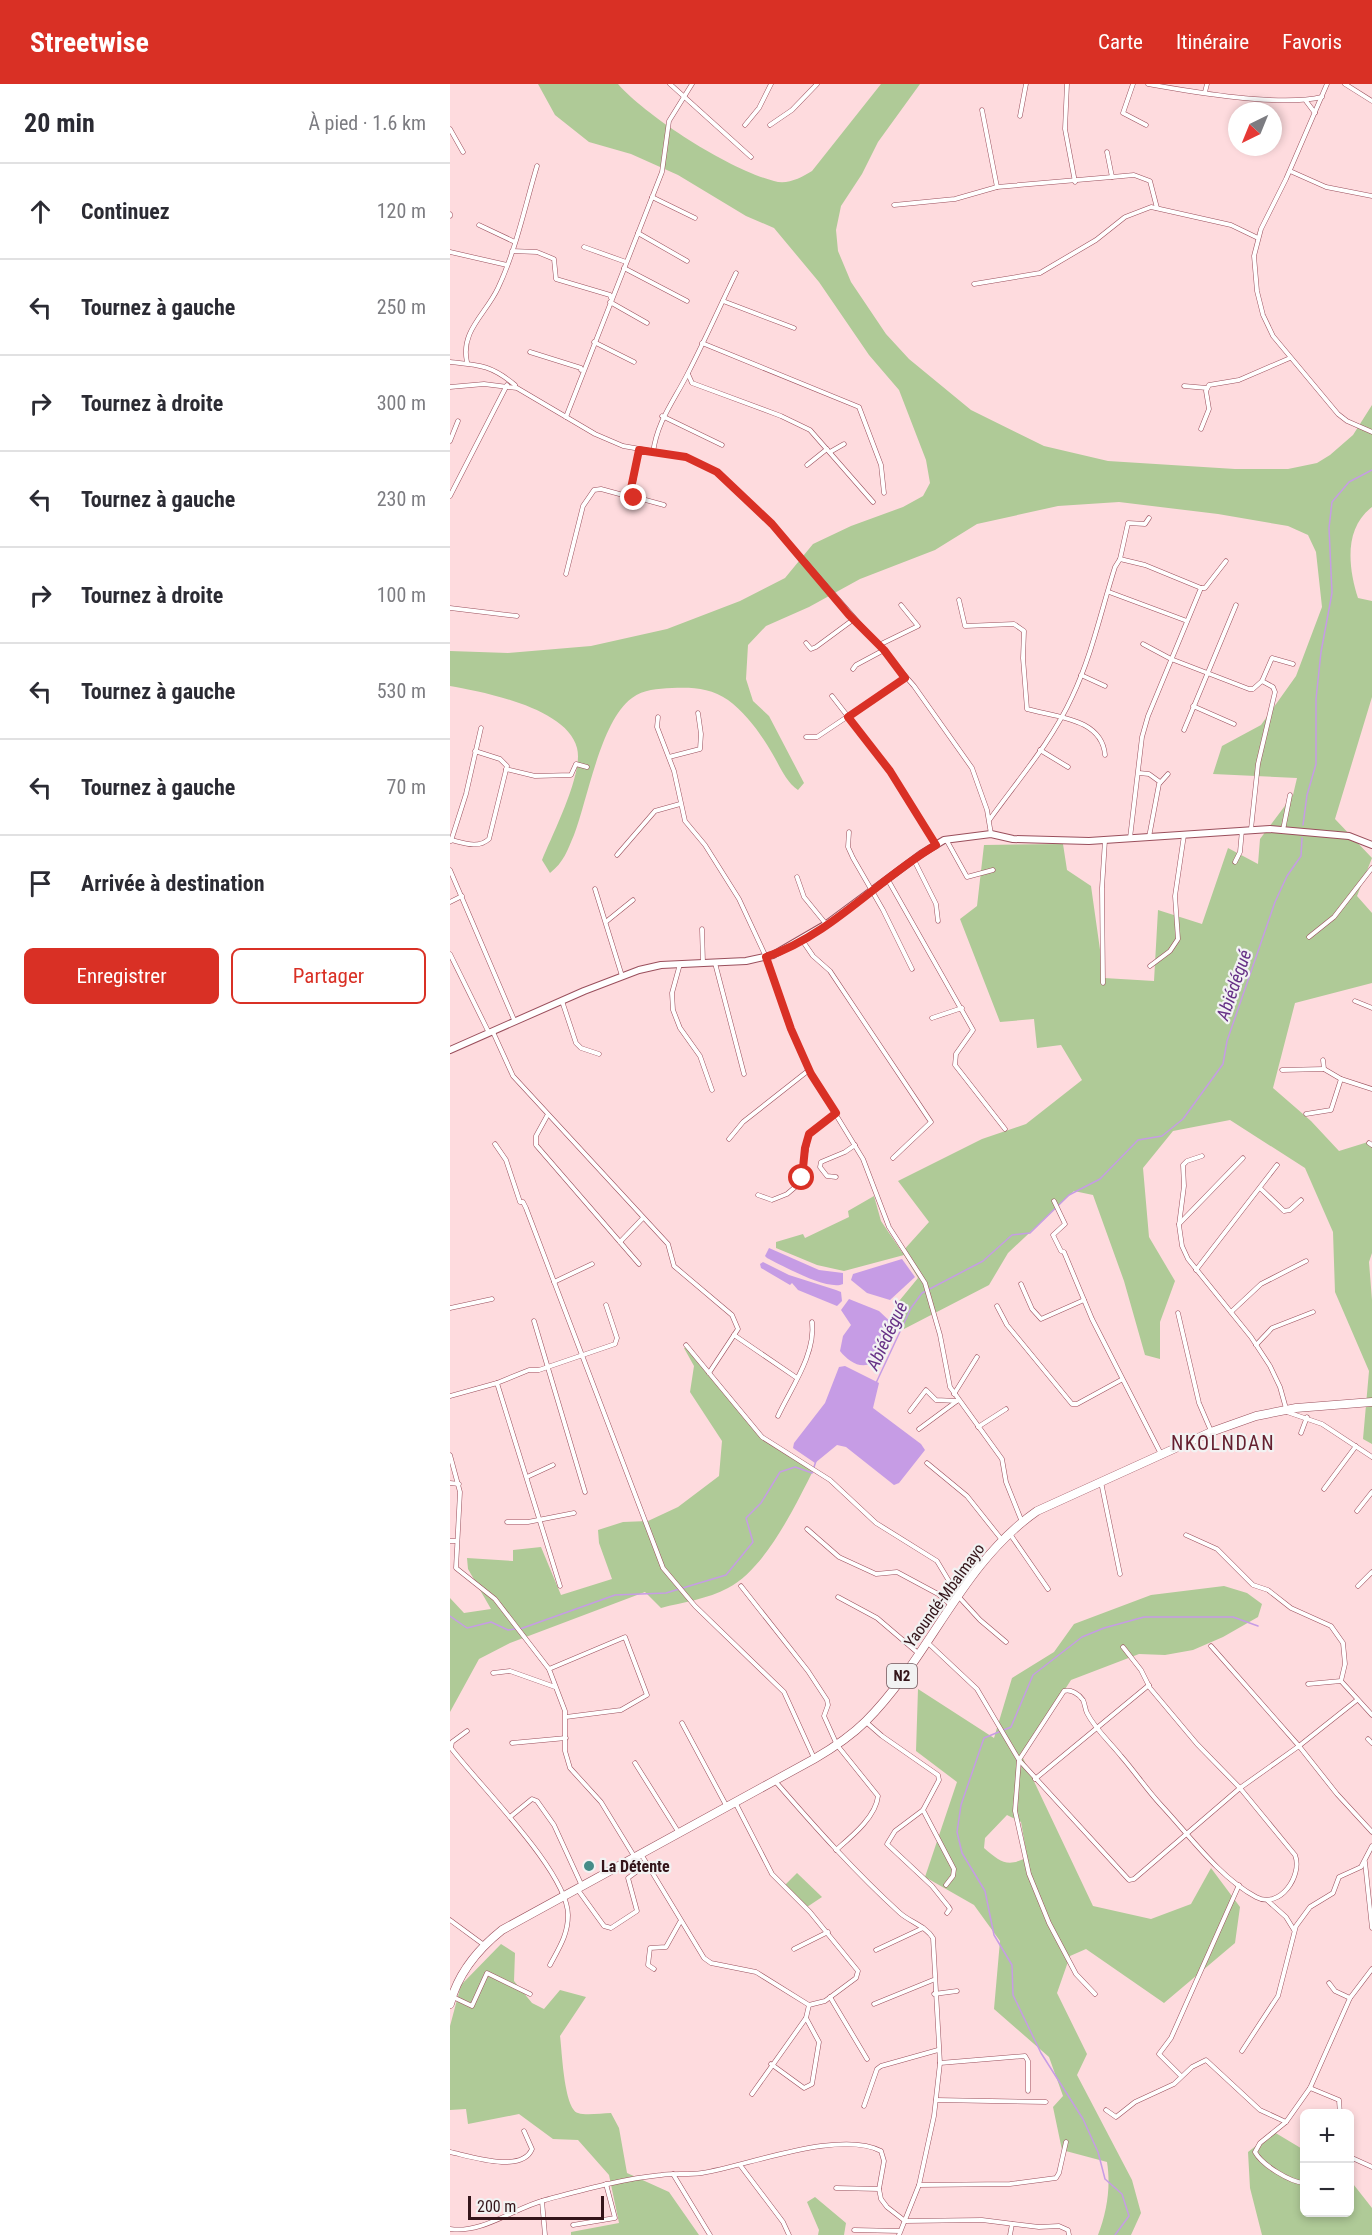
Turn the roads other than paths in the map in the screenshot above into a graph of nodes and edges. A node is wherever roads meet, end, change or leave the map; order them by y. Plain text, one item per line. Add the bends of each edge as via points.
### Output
1 (670, 84) edge
2 (692, 84) edge
3 (771, 84) edge
4 (818, 84) edge
5 (1026, 84) edge
6 (1067, 84) edge
7 (1132, 84) edge
8 (1148, 84) edge
9 (1207, 84) edge
10 (1327, 84) edge
11 (1345, 84) edge
12 (1205, 92) junction
13 (682, 97) junction
14 (1322, 97) junction
15 (1306, 101) junction
16 (1372, 101) edge
17 (982, 110) dead end
18 (1315, 113) junction
19 (1020, 117) dead end
20 (745, 124) dead end
21 (770, 125) dead end
22 (1146, 125) dead end
23 (450, 129) edge
24 (1107, 152) dead end
25 (463, 153) dead end
26 (751, 157) dead end
27 (537, 166) dead end
28 (1290, 171) junction
29 (1112, 177) junction
30 (1076, 182) junction
31 (997, 187) junction
32 (1372, 196) edge
33 (652, 197) junction
34 (894, 205) dead end
35 (1157, 208) junction
36 (695, 218) dead end
37 (479, 225) dead end
38 (638, 233) junction
39 (1258, 238) junction
40 (515, 242) junction
41 (584, 247) dead end
42 (512, 251) junction
43 (450, 252) edge
44 (687, 261) dead end
45 (626, 262) junction
46 (507, 265) junction
47 (624, 268) junction
48 (736, 273) dead end
49 (974, 284) dead end
50 (611, 300) junction
51 (687, 301) dead end
52 (723, 301) junction
53 (647, 322) dead end
54 (794, 328) dead end
55 (594, 342) junction
56 (702, 343) junction
57 (530, 352) dead end
58 (1290, 358) junction
59 (450, 362) edge
60 (467, 362) junction
61 (634, 362) dead end
62 (581, 374) junction
63 (688, 374) junction
64 (507, 385) junction
65 (1184, 386) dead end
66 (450, 387) edge
67 (517, 388) junction
68 (1207, 388) junction
69 (662, 416) junction
70 (566, 417) junction
71 (458, 421) dead end
72 (1201, 429) dead end
73 (1372, 432) edge
74 (450, 441) edge
75 (844, 444) dead end
76 (722, 445) dead end
77 (639, 450) junction
78 (829, 450) junction
79 (653, 453) junction
80 (807, 465) dead end
81 (884, 493) dead end
82 (450, 496) edge
83 (634, 498) junction
84 (873, 502) dead end
85 (664, 505) dead end
86 (1149, 518) dead end
87 (1120, 559) junction
88 (1226, 561) dead end
89 (566, 574) dead end
90 (1201, 588) junction
91 (1109, 592) junction
92 (959, 600) dead end
93 (901, 605) dead end
94 (1236, 605) dead end
95 (450, 609) edge
96 (517, 616) dead end
97 (854, 619) junction
98 (1187, 621) junction
99 (806, 643) dead end
100 (1143, 644) dead end
101 (879, 645) junction
102 (884, 650) junction
103 (1171, 659) junction
104 (1293, 664) dead end
105 (853, 669) dead end
106 (1206, 671) junction
107 (1081, 675) junction
108 (905, 678) junction
109 (1262, 681) junction
110 (1105, 686) dead end
111 (832, 696) dead end
112 (1193, 706) junction
113 (698, 713) dead end
114 (1063, 715) junction
115 (658, 717) dead end
116 (848, 717) junction
117 (1234, 724) dead end
118 (481, 728) dead end
119 (1184, 730) dead end
120 (806, 737) dead end
121 (1040, 750) junction
122 (475, 751) junction
123 (1105, 755) dead end
124 (669, 757) junction
125 (587, 767) dead end
126 (1068, 767) dead end
127 (506, 769) junction
128 (1139, 773) junction
129 (1168, 774) dead end
130 (1160, 782) junction
131 (1290, 795) dead end
132 (680, 804) junction
133 (990, 820) junction
134 (1242, 829) junction
135 (1251, 829) junction
136 (1283, 830) junction
137 (849, 832) dead end
138 (991, 834) junction
139 (1185, 834) junction
140 (1149, 837) junction
141 (1130, 838) junction
142 (947, 840) junction
143 (1105, 840) junction
144 (451, 841) edge
145 (936, 845) junction
146 (1372, 845) edge
147 (617, 855) dead end
148 (915, 860) junction
149 (1235, 862) dead end
150 (1372, 868) edge
151 (450, 870) edge
152 (993, 870) dead end
153 (797, 876) dead end
154 (888, 880) junction
155 (595, 889) dead end
156 (872, 891) junction
157 (462, 896) junction
158 (633, 900) dead end
159 (450, 902) edge
160 (938, 921) dead end
161 (607, 922) junction
162 (826, 924) junction
163 (702, 928) dead end
164 (1309, 937) dead end
165 (802, 940) junction
166 (450, 954) edge
167 (766, 957) junction
168 (715, 962) junction
169 (703, 963) junction
170 (680, 964) junction
171 (1149, 966) dead end
172 (912, 969) dead end
173 (622, 976) junction
174 (1103, 983) dead end
175 (562, 1001) junction
176 (1355, 1001) dead end
177 (962, 1008) junction
178 (1372, 1008) edge
179 (932, 1018) dead end
180 (515, 1023) junction
181 (491, 1033) junction
182 (450, 1050) edge
183 (599, 1054) dead end
184 (1323, 1060) dead end
185 (1324, 1069) junction
186 (809, 1070) junction
187 (1282, 1070) dead end
188 (744, 1074) dead end
189 (1341, 1079) junction
190 (1372, 1089) edge
191 (712, 1090) dead end
192 (836, 1113) junction
193 (1306, 1114) dead end
194 (547, 1116) junction
195 (1005, 1130) dead end
196 (729, 1139) dead end
197 (495, 1144) dead end
198 (855, 1145) junction
199 (1202, 1156) dead end
200 (892, 1158) dead end
201 (1243, 1158) dead end
202 (1277, 1165) dead end
203 (836, 1177) dead end
204 (1260, 1188) junction
205 (758, 1195) dead end
206 (1301, 1200) dead end
207 (1054, 1201) dead end
208 (643, 1218) junction
209 (1179, 1225) junction
210 (620, 1242) junction
211 (1306, 1261) dead end
212 (592, 1264) dead end
213 (639, 1264) dead end
214 (1196, 1270) junction
215 (554, 1282) junction
216 (1021, 1284) dead end
217 (492, 1299) dead end
218 (1084, 1299) junction
219 (606, 1305) dead end
220 (997, 1306) dead end
221 (450, 1308) edge
222 (1231, 1312) junction
223 (1313, 1312) dead end
224 (1178, 1313) dead end
225 (534, 1322) dead end
226 (812, 1322) dead end
227 (734, 1335) junction
228 (686, 1344) dead end
229 (1256, 1345) junction
230 (582, 1354) junction
231 (977, 1356) dead end
232 (548, 1367) junction
233 (709, 1373) junction
234 (796, 1377) junction
235 (1121, 1380) junction
236 (497, 1383) junction
237 (954, 1394) junction
238 (450, 1396) edge
239 (958, 1401) junction
240 (1372, 1402) edge
241 (1006, 1409) dead end
242 (1285, 1410) junction
243 (910, 1411) dead end
244 (778, 1416) dead end
245 (1307, 1417) junction
246 (978, 1427) junction
247 (919, 1430) dead end
248 (1211, 1432) junction
249 (1301, 1433) dead end
250 (1356, 1446) junction
251 (450, 1455) edge
252 (1161, 1455) junction
253 (1372, 1456) edge
254 (927, 1463) dead end
255 (553, 1465) dead end
256 (527, 1477) junction
257 (1101, 1481) junction
258 (450, 1483) edge
259 (459, 1484) junction
260 (1324, 1489) dead end
261 (585, 1492) dead end
262 (1372, 1492) edge
263 (1357, 1511) dead end
264 (574, 1513) dead end
265 (540, 1520) junction
266 (507, 1522) dead end
267 (1022, 1522) junction
268 (807, 1529) dead end
269 (1009, 1533) junction
270 (1186, 1535) dead end
271 (450, 1541) edge
272 (457, 1541) junction
273 (1002, 1541) junction
274 (1372, 1572) edge
275 (1120, 1574) dead end
276 (560, 1586) dead end
277 (741, 1586) dead end
278 (1358, 1586) dead end
279 (1048, 1589) dead end
280 (958, 1596) junction
281 (838, 1597) dead end
282 (951, 1606) junction
283 (926, 1641) junction
284 (1006, 1642) dead end
285 (1211, 1646) dead end
286 (1123, 1647) dead end
287 (918, 1653) junction
288 (549, 1669) junction
289 (494, 1673) dead end
290 (1341, 1681) junction
291 (1308, 1684) dead end
292 (1149, 1685) junction
293 (556, 1687) junction
294 (1357, 1700) junction
295 (1371, 1714) edge
296 (566, 1717) junction
297 (866, 1721) junction
298 (682, 1723) dead end
299 (1096, 1727) junction
300 (467, 1731) dead end
301 (566, 1738) junction
302 (1368, 1739) dead end
303 (512, 1743) dead end
304 (1372, 1743) edge
305 (837, 1745) junction
306 (1299, 1746) junction
307 (814, 1759) junction
308 (1019, 1760) junction
309 (634, 1763) dead end
310 (1035, 1779) junction
311 (774, 1780) junction
312 (1240, 1788) junction
313 (735, 1802) junction
314 (727, 1807) junction
315 (922, 1810) junction
316 (510, 1816) junction
317 (1372, 1832) edge
318 (679, 1833) junction
319 (1187, 1833) junction
320 (1372, 1845) edge
321 (836, 1850) junction
322 (638, 1855) junction
323 (1365, 1862) junction
324 (647, 1864) junction
325 (946, 1885) dead end
326 (1239, 1885) junction
327 (580, 1888) junction
328 (566, 1896) junction
329 (1268, 1901) junction
330 (947, 1913) dead end
331 (450, 1920) edge
332 (680, 1921) junction
333 (923, 1928) junction
334 (1372, 1928) edge
335 (1295, 1931) junction
336 (828, 1932) junction
337 (484, 1945) junction
338 (794, 1949) dead end
339 (876, 1950) dead end
340 (550, 1965) dead end
341 (654, 1969) dead end
342 (1372, 1969) edge
343 (933, 1980) junction
344 (1329, 1983) dead end
345 (957, 1991) dead end
346 (530, 1994) dead end
347 (934, 1994) junction
348 (1095, 1994) dead end
349 (830, 1997) junction
350 (1350, 1998) junction
351 (451, 2001) edge
352 (874, 2004) dead end
353 (809, 2005) junction
354 (806, 2018) junction
355 (938, 2050) junction
356 (1242, 2051) dead end
357 (867, 2059) dead end
358 (940, 2063) junction
359 (771, 2064) junction
360 (1181, 2076) junction
361 (1310, 2088) junction
362 (1028, 2091) dead end
363 (752, 2094) dead end
364 (936, 2100) junction
365 (1046, 2102) dead end
366 (864, 2106) dead end
367 (1340, 2109) edge
368 (1106, 2110) dead end
369 (1286, 2122) junction
370 (524, 2131) dead end
371 (1066, 2142) dead end
372 (450, 2152) edge
373 (1354, 2159) edge
374 (740, 2165) junction
375 (1372, 2167) edge
376 (672, 2174) junction
377 (1300, 2182) edge
378 (606, 2184) junction
379 (919, 2185) junction
380 (836, 2188) dead end
381 (879, 2189) junction
382 (542, 2201) junction
383 (904, 2221) junction
384 (1012, 2224) junction
385 (573, 2225) dead end
386 (450, 2229) edge
387 (854, 2230) dead end
388 (900, 2233) edge
389 (545, 2235) edge
390 (710, 2235) edge
391 (789, 2235) edge
392 (1010, 2235) edge
393 (1068, 2235) edge

1 - 13 street
2 - 13 street
3 - 20 street via 759,108
4 - 21 street via 792,111
5 - 19 street
6 - 30 street via 1065,129
7 - 22 street via 1123,112
8 - 12 street
9 - 12 street
10 - 14 street
11 - 16 street
12 - 15 street
13 - 26 street
13 - 33 street via 669,121 662,172
14 - 15 street
14 - 18 street
15 - 18 street
17 - 31 street
18 - 28 street
23 - 25 street
24 - 29 street
27 - 40 street
28 - 32 street via 1326,187
28 - 39 street
29 - 30 street
29 - 35 street via 1146,178 1154,191
30 - 31 street
31 - 34 street via 955,199
33 - 36 street
33 - 38 street
35 - 39 street via 1231,225
35 - 49 street via 1125,217 1096,240 1040,273
37 - 40 street
38 - 44 street
38 - 45 street
39 - 58 street via 1254,256 1263,315
40 - 42 street
41 - 45 street
42 - 46 street
42 - 50 street via 537,252 554,259 556,279 610,296
43 - 46 street
45 - 47 street
46 - 60 street via 498,289 468,335
47 - 50 street
47 - 51 street
48 - 52 street
50 - 53 street
50 - 55 street
52 - 54 street
52 - 56 street
55 - 61 street
55 - 62 street
56 - 63 street
56 - 81 street via 859,407 881,465
57 - 62 street via 581,368
58 - 68 street via 1239,380
58 - 73 street via 1338,414
59 - 60 street
60 - 67 street via 489,367
62 - 70 street
63 - 69 street
63 - 78 street via 692,383 810,430
64 - 66 street
64 - 67 street
64 - 82 street
65 - 68 street
67 - 70 street
68 - 72 street via 1209,409
69 - 76 street
69 - 79 street
70 - 77 street via 595,434
71 - 74 street
75 - 78 street
77 - 79 street
77 - 83 street via 630,493
78 - 80 street
78 - 84 street
79 - 97 street via 686,457 717,472 772,524
83 - 85 street
83 - 89 street via 594,490 583,506
86 - 87 street via 1145,524 1128,524
87 - 90 street
87 - 91 street
88 - 90 street
90 - 98 street
91 - 98 street
91 - 107 street
92 - 114 street via 965,626 1021,626 1027,709
93 - 101 street via 918,626
94 - 106 street
95 - 96 street
97 - 99 street via 816,647 812,649
97 - 101 street
98 - 103 street
100 - 103 street
101 - 102 street
102 - 105 street
102 - 108 street
103 - 106 street
103 - 128 street via 1148,716
104 - 109 street via 1272,658
106 - 109 street via 1248,689
106 - 112 street
107 - 110 street
107 - 114 street
108 - 116 street
108 - 133 street via 972,768
109 - 135 street via 1275,692 1258,764
111 - 116 street
112 - 117 street
112 - 119 street
113 - 124 street via 700,749
114 - 121 street
114 - 123 street via 1101,737
115 - 124 street via 657,727
116 - 120 street via 817,737
116 - 145 street via 890,771
118 - 122 street
121 - 126 street
121 - 133 street
122 - 127 street via 504,762
122 - 144 street
124 - 132 street
125 - 127 street via 576,764 571,775 535,776
127 - 144 street via 489,839 471,845
128 - 130 street via 1149,774
128 - 141 street
129 - 130 street
130 - 140 street
131 - 136 street
132 - 147 street via 655,811
132 - 167 street via 685,821 711,853 739,899
133 - 138 street
134 - 135 street
134 - 139 street
134 - 149 street
135 - 136 street
136 - 146 street via 1349,836
137 - 156 street via 848,847
138 - 142 street
138 - 143 street via 1013,839
139 - 140 street
139 - 171 street via 1175,897 1178,939 1170,951
140 - 141 street
141 - 143 street
142 - 145 street
142 - 152 street via 967,878
143 - 174 street
145 - 148 street
148 - 154 street
148 - 160 street via 936,904
150 - 164 street via 1339,911
151 - 157 street
153 - 162 street via 804,897
154 - 156 street
154 - 177 street
155 - 161 street
156 - 162 street
156 - 172 street
157 - 159 street
157 - 180 street
158 - 161 street
161 - 173 street
162 - 165 street
163 - 169 street
165 - 167 street
165 - 200 street via 830,971 931,1122
166 - 181 street
167 - 168 street
167 - 186 street
168 - 169 street
168 - 188 street
169 - 170 street
170 - 173 street
170 - 191 street via 671,1001 680,1028 700,1056
173 - 175 street
175 - 180 street
175 - 183 street via 576,1043
176 - 178 street
177 - 179 street
177 - 195 street via 973,1030 956,1054 955,1065
180 - 181 street
181 - 182 street
181 - 194 street via 513,1076
184 - 185 street
185 - 187 street
185 - 189 street
186 - 192 street
186 - 196 street via 743,1122
189 - 190 street
189 - 193 street via 1331,1110
192 - 198 street
192 - 205 street via 809,1134 802,1178 794,1189 772,1200
194 - 208 street
194 - 210 street via 536,1136 536,1145
197 - 215 street via 506,1160
198 - 203 street via 821,1162 827,1176
198 - 237 street via 889,1227 925,1283
199 - 209 street via 1183,1166
201 - 209 street
202 - 204 street
204 - 206 street via 1284,1210 1290,1210
204 - 214 street
207 - 218 street via 1065,1224 1053,1235
208 - 210 street
208 - 227 street via 668,1244 674,1266 732,1315 738,1329
209 - 214 street via 1182,1246
210 - 213 street
211 - 222 street via 1261,1284
212 - 215 street
214 - 222 street
215 - 230 street
216 - 218 street via 1041,1319
217 - 221 street
218 - 235 street
219 - 230 street via 617,1341
220 - 235 street via 1006,1325 1072,1404
222 - 229 street
223 - 229 street via 1272,1328
224 - 248 street
225 - 232 street
226 - 234 street via 809,1350
227 - 233 street
227 - 234 street
228 - 233 street
229 - 242 street via 1280,1387
230 - 232 street
230 - 307 street via 663,1568 695,1606 783,1692
231 - 237 street
232 - 236 street
232 - 261 street
233 - 280 street via 762,1437 830,1480 876,1523 938,1561
234 - 244 street
235 - 252 street
236 - 238 street
236 - 256 street
237 - 239 street
239 - 243 street via 936,1400 926,1390
239 - 246 street
239 - 247 street
240 - 242 highway, Yaoundé-Mbalmayo / N2
241 - 246 street
242 - 245 street
242 - 248 highway, Yaoundé-Mbalmayo / N2
245 - 249 street
245 - 250 street
246 - 267 street via 1002,1459
248 - 252 highway, Yaoundé-Mbalmayo / N2
250 - 253 street
250 - 260 street
251 - 259 street
252 - 257 highway, Yaoundé-Mbalmayo / N2
254 - 273 street via 967,1496
255 - 256 street
256 - 265 street
257 - 267 highway, Yaoundé-Mbalmayo / N2 via 1053,1502
257 - 275 street
258 - 259 street
259 - 272 street
262 - 263 street
264 - 265 street
265 - 266 street
265 - 276 street
267 - 269 highway, Yaoundé-Mbalmayo / N2
268 - 282 street via 839,1557 876,1574 897,1572 938,1594
269 - 273 highway, Yaoundé-Mbalmayo / N2
269 - 279 street
270 - 290 street via 1217,1549 1253,1585 1331,1626 1343,1643 1345,1664
271 - 272 street
272 - 288 street via 456,1568 495,1599
273 - 280 highway, Yaoundé-Mbalmayo / N2
274 - 278 street
277 - 305 street via 827,1700 824,1716
280 - 282 highway, Yaoundé-Mbalmayo / N2
280 - 284 street
281 - 287 street via 877,1618
282 - 283 highway, Yaoundé-Mbalmayo / N2
283 - 287 highway, Yaoundé-Mbalmayo / N2
283 - 308 street via 977,1689
285 - 306 street
286 - 292 street
287 - 297 highway, Yaoundé-Mbalmayo / N2
288 - 293 street
288 - 296 street via 624,1637 647,1692 621,1710
289 - 293 street via 510,1671
290 - 291 street
290 - 294 street
292 - 299 street
292 - 312 street via 1197,1744
293 - 296 street
294 - 295 street
294 - 306 street
296 - 301 street
297 - 305 highway, Yaoundé-Mbalmayo / N2
297 - 315 street via 938,1775
298 - 314 street
299 - 308 street via 1083,1700 1074,1692 1064,1691
299 - 310 street
299 - 319 street
300 - 316 street via 452,1742 451,1748
301 - 303 street
301 - 322 street via 570,1768 601,1802
302 - 304 street
305 - 307 highway, Yaoundé-Mbalmayo / N2
305 - 321 street via 879,1796 858,1829
306 - 312 street
306 - 317 street
307 - 311 highway, Yaoundé-Mbalmayo / N2
308 - 310 street
308 - 348 street via 1015,1811 1029,1874 1062,1952
309 - 318 street
310 - 319 street via 1129,1880
311 - 313 highway, Yaoundé-Mbalmayo / N2
311 - 321 street
312 - 319 street
312 - 329 street via 1297,1861 1290,1884 1281,1896
313 - 314 highway, Yaoundé-Mbalmayo / N2
313 - 336 street via 772,1874
314 - 318 highway, Yaoundé-Mbalmayo / N2
315 - 325 street via 954,1869
315 - 330 street via 895,1831 887,1844 932,1886 950,1909
316 - 327 street via 532,1799 537,1801 554,1825
316 - 328 street
318 - 322 highway, Yaoundé-Mbalmayo / N2
319 - 326 street
320 - 323 street
321 - 333 street via 900,1912
322 - 324 street
322 - 327 highway, Yaoundé-Mbalmayo / N2
323 - 334 street
323 - 335 street via 1356,1871 1339,1877 1333,1893 1310,1907
324 - 327 street via 628,1878 636,1911 611,1928 604,1926
324 - 332 street
326 - 329 street
326 - 360 street via 1171,2038 1160,2054
327 - 328 highway, Yaoundé-Mbalmayo / N2
328 - 337 highway, Yaoundé-Mbalmayo / N2 via 502,1930
328 - 340 street via 564,1941
329 - 335 street via 1287,1917
331 - 337 street
332 - 341 street via 666,1947 650,1948 648,1965
332 - 353 street via 711,1963 756,1972
333 - 339 street
333 - 343 street via 929,1932 934,1946
335 - 356 street via 1278,1996
336 - 338 street
336 - 349 street via 859,1974
337 - 351 highway, Yaoundé-Mbalmayo / N2 via 462,1974
342 - 350 street
343 - 347 street
343 - 352 street
344 - 350 street via 1335,1991
345 - 347 street
346 - 351 street via 487,1973 472,2006
347 - 355 street
349 - 353 street
349 - 357 street
350 - 361 street
353 - 354 street
354 - 359 street
354 - 359 street via 819,2042 812,2084 804,2088
355 - 358 street
355 - 366 street via 877,2069
358 - 362 street via 1024,2056 1028,2061
358 - 364 street
359 - 363 street
360 - 368 street via 1174,2084 1135,2102 1116,2116
360 - 369 street via 1204,2060 1211,2062 1260,2110
361 - 367 street via 1339,2100
361 - 369 street
364 - 365 street
364 - 379 street
369 - 377 street via 1255,2152 1265,2163
370 - 372 street via 532,2149 523,2159 500,2162
371 - 379 street via 1056,2178 1010,2184
373 - 375 street
374 - 376 street
374 - 381 street via 799,2150 875,2148 881,2151 884,2162
374 - 391 street
376 - 378 street
376 - 390 street
378 - 382 street
378 - 385 street via 615,2218
379 - 383 street
380 - 381 street
381 - 383 street via 886,2207
382 - 386 street via 473,2229
382 - 389 street
383 - 384 street via 981,2220
383 - 388 street
384 - 392 street
384 - 393 street via 1059,2226 1068,2230
387 - 388 street

